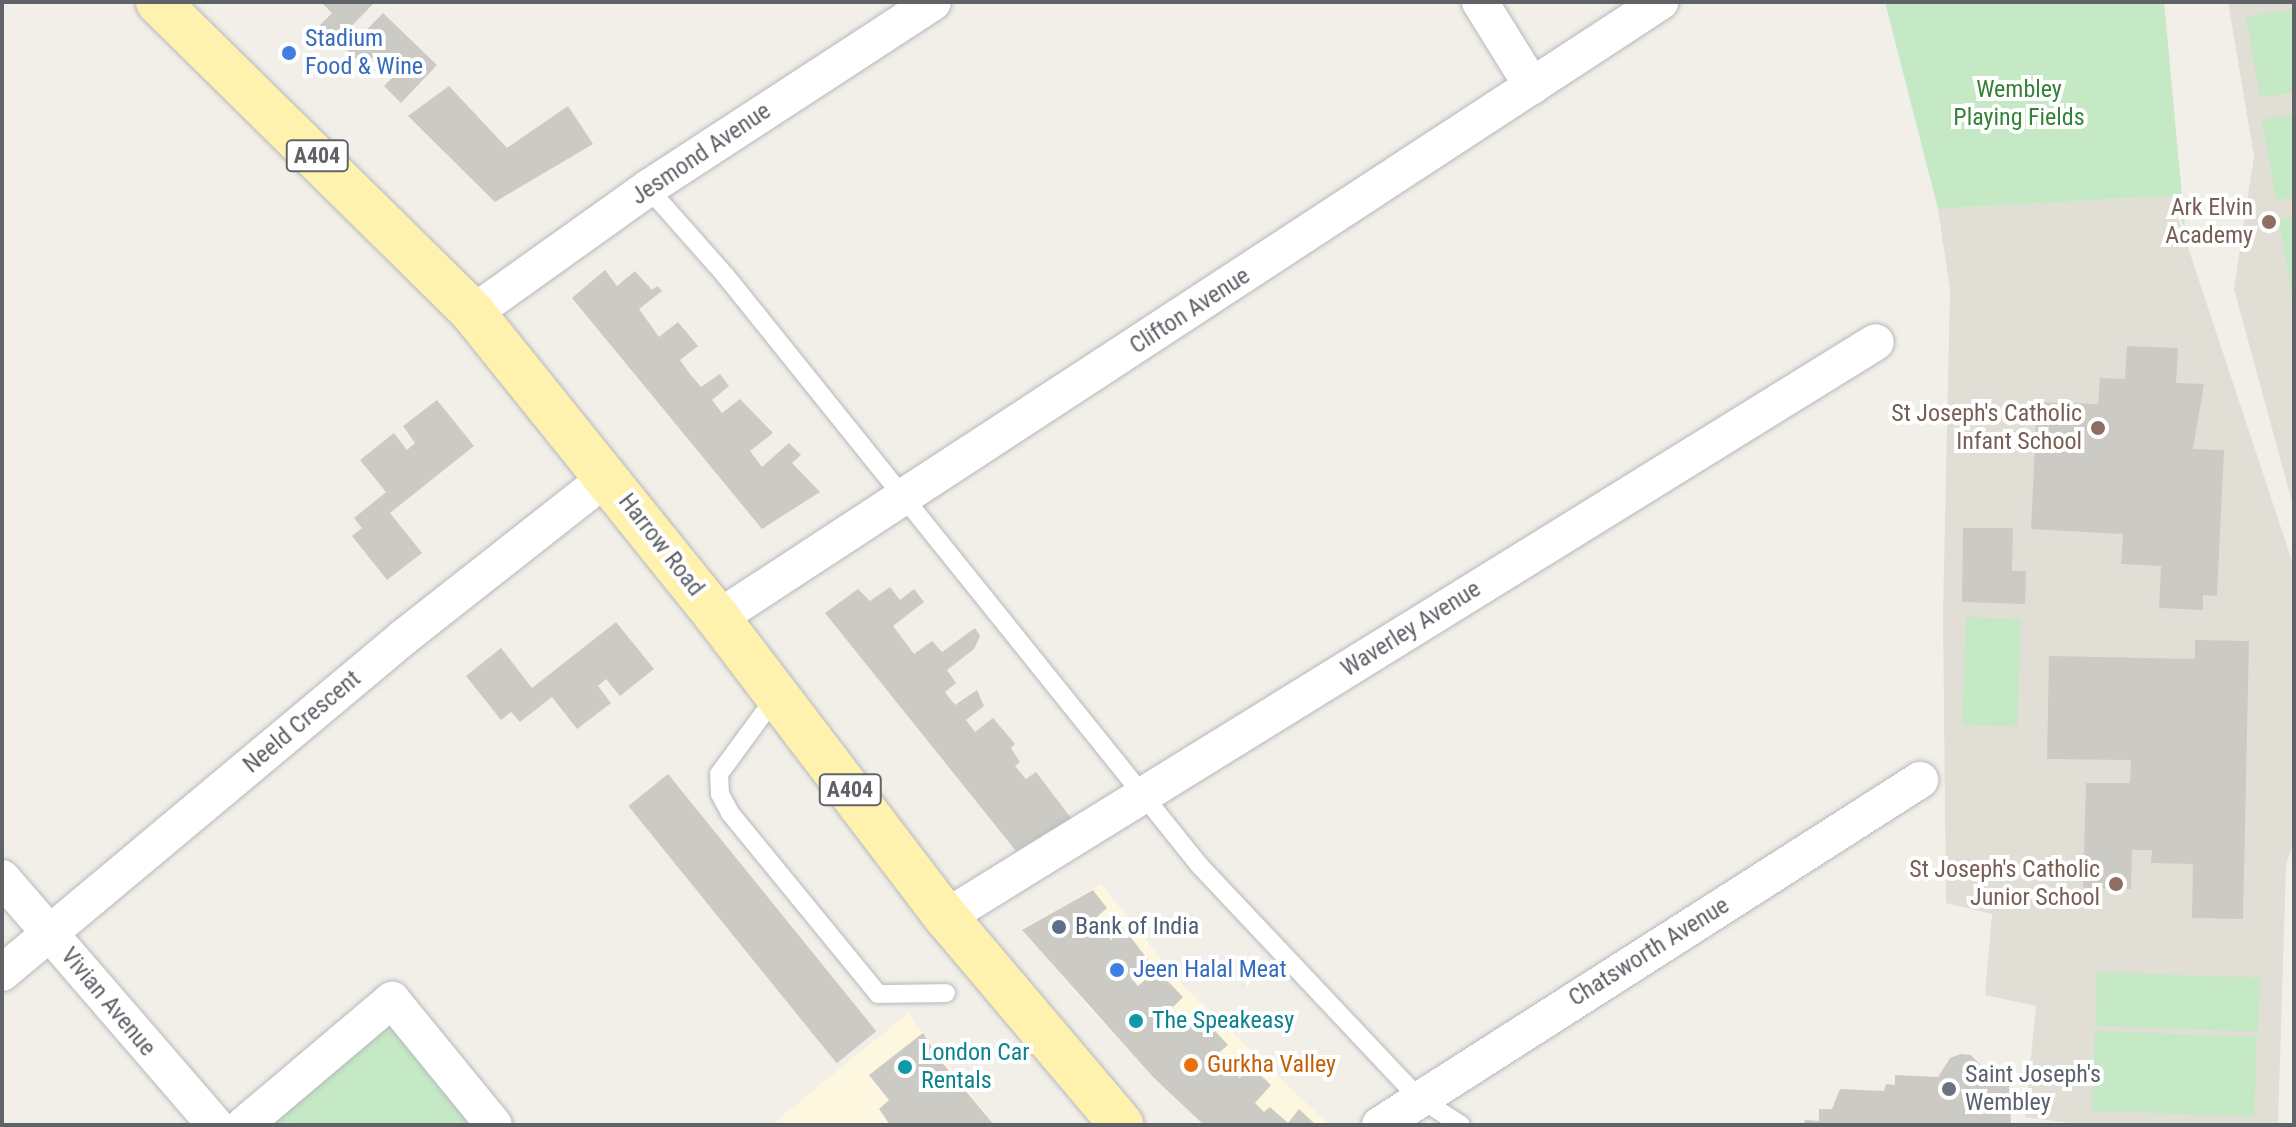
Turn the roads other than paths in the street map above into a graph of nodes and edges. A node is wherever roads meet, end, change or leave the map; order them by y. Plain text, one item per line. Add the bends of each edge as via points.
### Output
1 (158, 2) edge
2 (933, 2) edge
3 (1480, 2) edge
4 (1660, 2) edge
5 (1532, 86) junction
6 (648, 188) junction
7 (473, 313) junction
8 (1876, 342) dead end
9 (607, 477) junction
10 (905, 498) junction
11 (718, 618) junction
12 (777, 695) junction
13 (1920, 780) dead end
14 (1143, 798) junction
15 (2, 878) edge
16 (946, 917) junction
17 (49, 931) junction
18 (2, 973) edge
19 (946, 993) dead end
20 (1419, 1098) junction
21 (215, 1125) edge
22 (244, 1125) edge
23 (494, 1125) edge
24 (1122, 1125) edge
25 (1380, 1125) edge
26 (1461, 1125) edge

1 - 7 main road, Harrow Road / A404
2 - 6 street, Jesmond Avenue
3 - 5 street
4 - 5 street, Clifton Avenue
5 - 10 street, Clifton Avenue
6 - 7 street, Jesmond Avenue
6 - 10 lane
7 - 9 main road, Harrow Road / A404
8 - 14 street, Waverley Avenue
9 - 11 main road, Harrow Road / A404
9 - 17 street, Neeld Crescent via 404,637
10 - 11 street, Clifton Avenue
10 - 14 lane
11 - 12 main road, Harrow Road / A404
12 - 16 main road, Harrow Road / A404
12 - 19 lane via 719,774 720,794 730,813 878,994
13 - 20 street, Chatsworth Avenue
14 - 16 street, Waverley Avenue
14 - 20 lane
15 - 17 street, Vivian Avenue
16 - 24 main road, Harrow Road / A404
17 - 18 street, Neeld Crescent
17 - 21 street, Vivian Avenue
20 - 25 street, Chatsworth Avenue
20 - 26 lane
22 - 23 street via 392,1000

